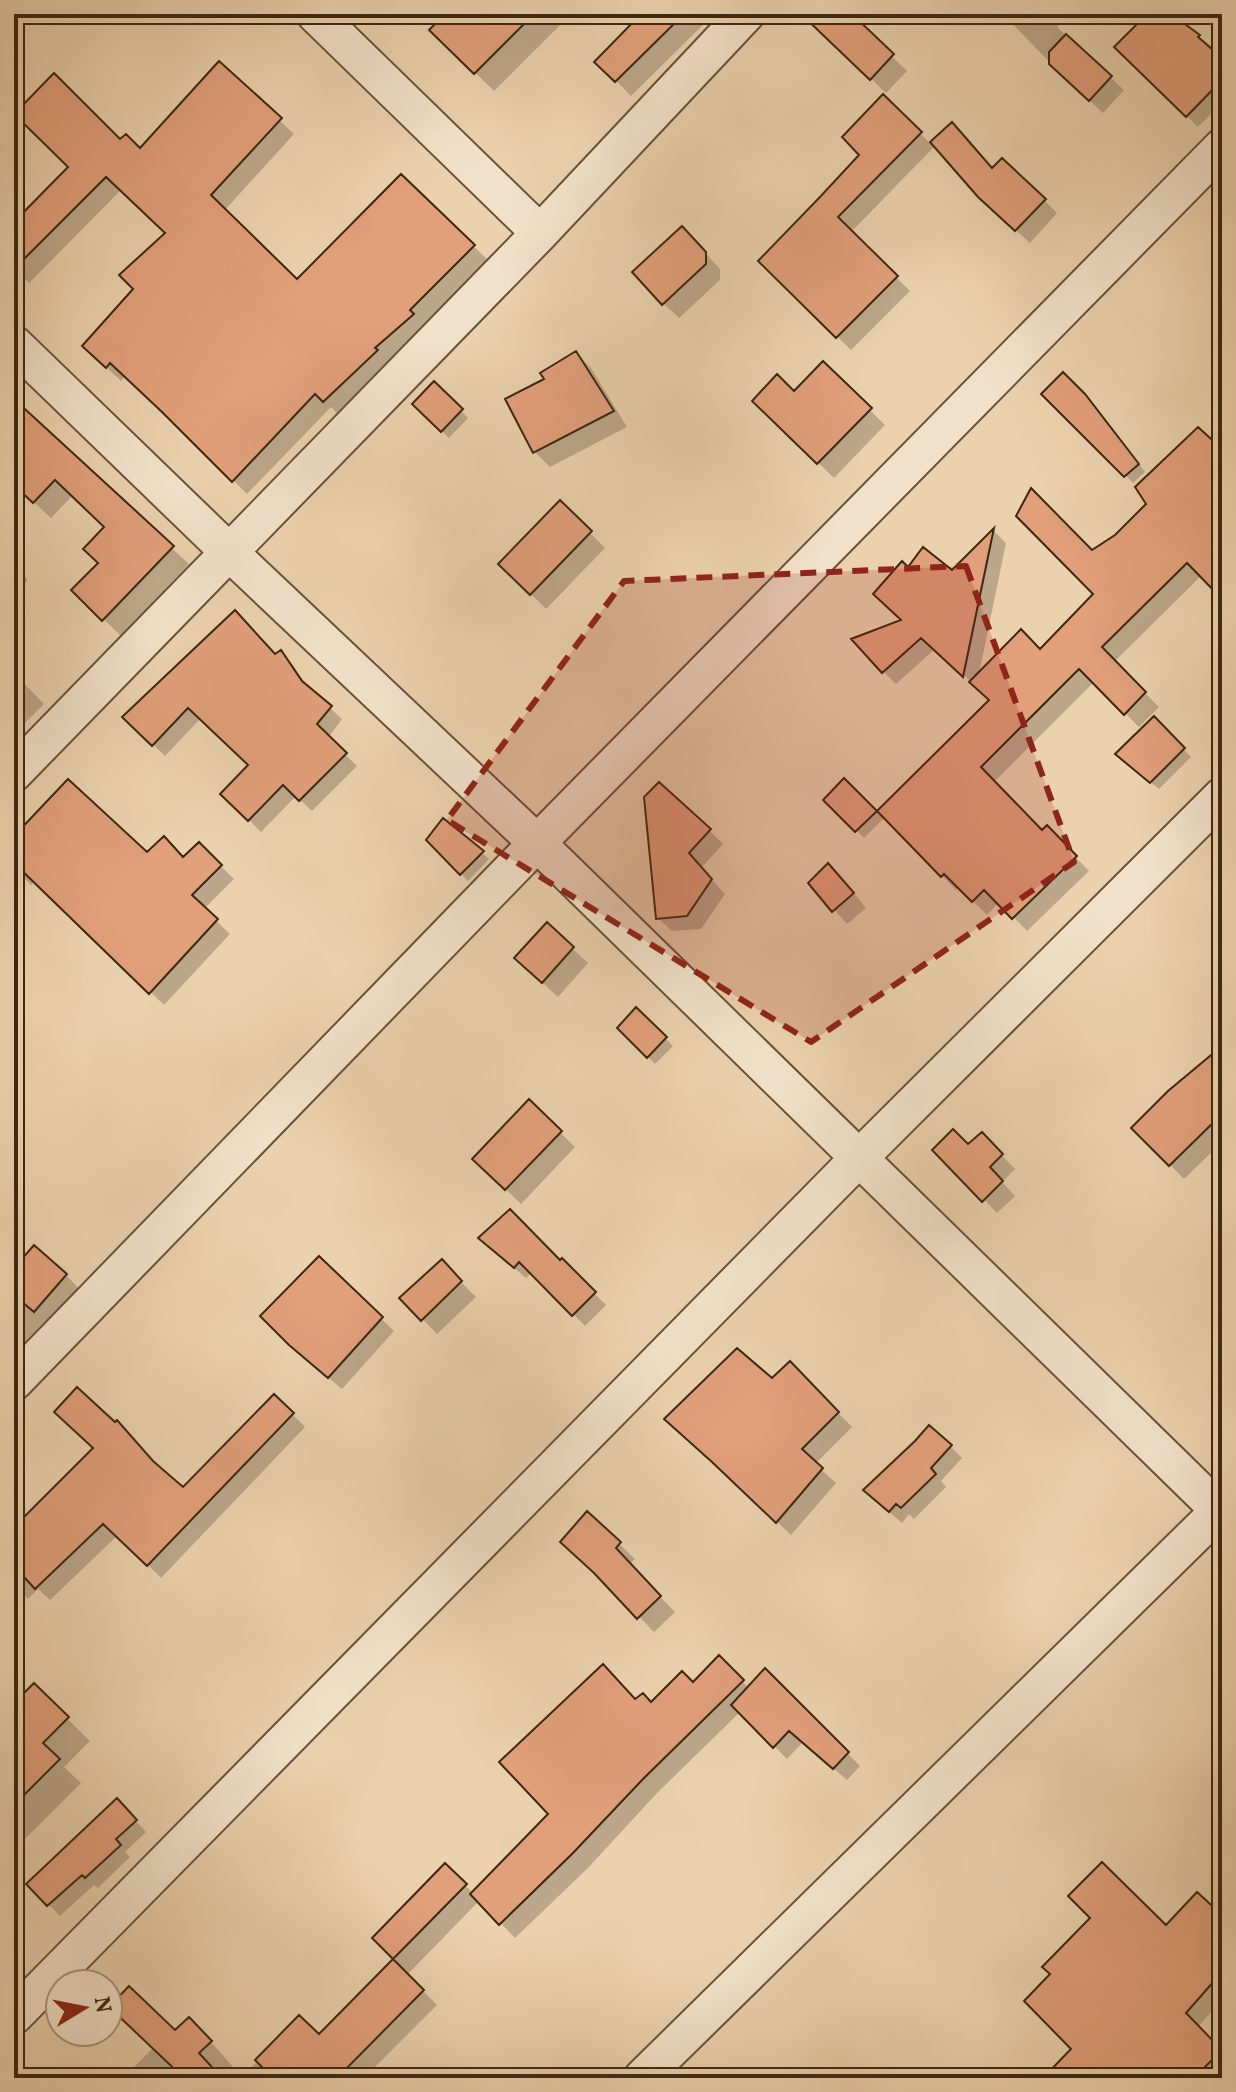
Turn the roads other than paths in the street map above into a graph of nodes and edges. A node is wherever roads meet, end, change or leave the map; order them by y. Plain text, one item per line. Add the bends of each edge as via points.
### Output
1 (315, 14) edge
2 (746, 14) edge
3 (1222, 147) edge
4 (540, 233) junction
5 (14, 344) edge
6 (229, 552) junction
7 (14, 773) edge
8 (1222, 796) edge
9 (537, 843) junction
10 (860, 1157) junction
11 (14, 1382) edge
12 (1221, 1510) edge
13 (14, 2016) edge
14 (642, 2078) edge

1 - 4 street
2 - 4 street
3 - 9 street
4 - 6 street
5 - 6 street
6 - 7 street
6 - 9 street
8 - 10 street
9 - 10 street
9 - 11 street
10 - 12 street
10 - 13 street
12 - 14 street

